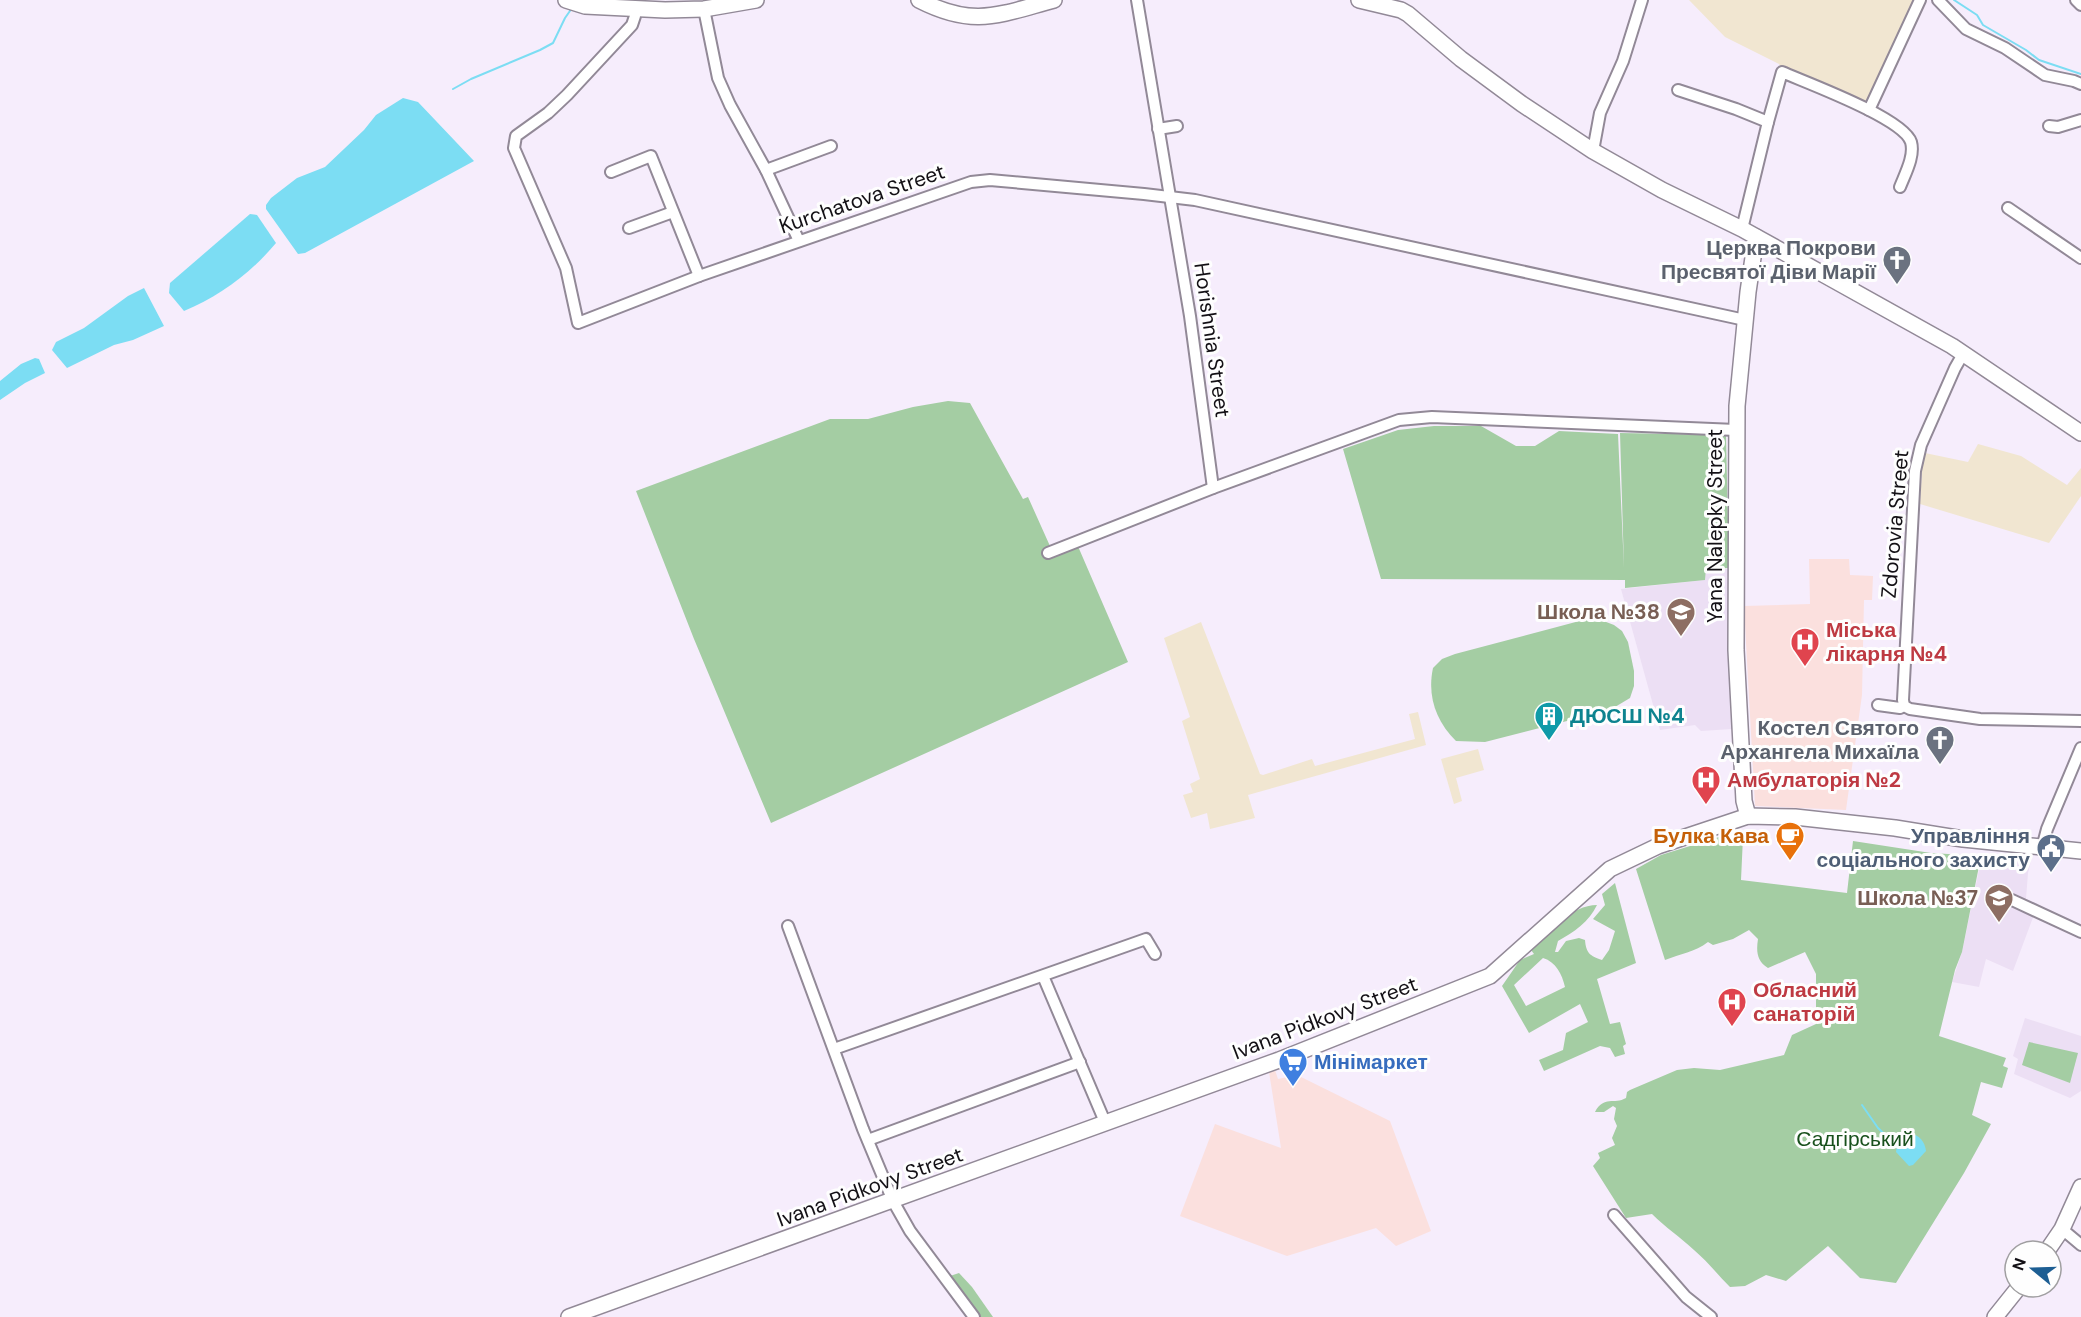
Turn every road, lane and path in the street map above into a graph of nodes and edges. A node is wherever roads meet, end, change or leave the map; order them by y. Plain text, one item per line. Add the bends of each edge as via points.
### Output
1 (566, 0) edge
2 (756, 0) edge
3 (919, 0) edge
4 (1054, 0) edge
5 (1137, 0) edge
6 (1408, 0) edge
7 (1642, 0) edge
8 (1920, 0) edge
9 (1938, 0) edge
10 (2076, 0) edge
11 (1373, 1) edge
12 (2081, 5) edge
13 (635, 9) junction
14 (704, 9) junction
15 (1423, 25) junction
16 (2081, 84) edge
17 (1678, 90) dead end
18 (1869, 110) junction
19 (2081, 120) edge
20 (1768, 122) junction
21 (1177, 126) dead end
22 (2049, 126) dead end
23 (1158, 129) junction
24 (831, 146) dead end
25 (1593, 151) junction
26 (766, 170) junction
27 (611, 172) dead end
28 (1900, 187) dead end
29 (1170, 198) junction
30 (2008, 207) dead end
31 (673, 212) junction
32 (629, 228) dead end
33 (1742, 229) junction
34 (1756, 237) junction
35 (799, 241) junction
36 (2081, 258) edge
37 (699, 276) junction
38 (1745, 320) junction
39 (1963, 354) junction
40 (1736, 430) junction
41 (2081, 433) edge
42 (1213, 488) junction
43 (1048, 553) dead end
44 (1878, 705) dead end
45 (1904, 706) junction
46 (2081, 722) edge
47 (2081, 748) edge
48 (1748, 816) junction
49 (2042, 848) junction
50 (2081, 851) edge
51 (2012, 900) dead end
52 (789, 926) dead end
53 (2081, 932) edge
54 (1155, 954) dead end
55 (1043, 976) junction
56 (834, 1050) junction
57 (1080, 1062) junction
58 (1105, 1122) junction
59 (868, 1140) junction
60 (2081, 1187) edge
61 (893, 1201) junction
62 (1614, 1215) dead end
63 (2062, 1229) junction
64 (2055, 1239) edge
65 (2081, 1245) edge
66 (2009, 1299) edge
67 (569, 1317) edge
68 (974, 1317) edge
69 (1711, 1317) edge
70 (1995, 1317) edge

1 - 13 street via 585,6
2 - 14 street
3 - 4 street via 955,15 975,17
5 - 23 street, Horishnia Street
6 - 15 street
7 - 25 street via 1623,62 1600,113
8 - 18 street
9 - 16 street via 1966,29 2005,48 2045,75
10 - 12 street
11 - 15 street via 1401,10
13 - 14 street
13 - 37 street, Kurchatova Street via 632,25 548,113 516,136 514,148 566,268 578,323
14 - 26 street via 718,78
15 - 25 street via 1522,105
17 - 20 street
18 - 20 street via 1782,72
18 - 28 street via 1911,141 1912,150
19 - 22 street
20 - 33 street
21 - 23 street
23 - 29 street, Horishnia Street
24 - 26 street
25 - 33 street
26 - 35 street
27 - 31 street via 651,156
29 - 35 street, Kurchatova Street via 1000,181 970,182
29 - 38 street, Kurchatova Street via 1195,200
29 - 42 street, Horishnia Street
30 - 36 street
31 - 32 street
31 - 37 street
33 - 34 street
34 - 38 street, Yana Nalepky Street
34 - 39 street
35 - 37 street, Kurchatova Street
38 - 40 street, Yana Nalepky Street
39 - 41 street
39 - 45 street, Zdorovia Street via 1921,445 1915,471
40 - 42 street via 1432,417 1399,420
40 - 48 street, Yana Nalepky Street via 1736,650
42 - 43 street
44 - 45 street
45 - 46 street via 1980,719
47 - 49 street
48 - 49 street, Ivana Pidkovy Street via 1808,819
48 - 58 street, Ivana Pidkovy Street via 1658,846 1610,869 1490,976 1279,1060
49 - 50 street, Ivana Pidkovy Street
51 - 53 street
52 - 56 street
54 - 55 street via 1146,939
55 - 56 street
55 - 57 street
56 - 59 street
57 - 58 street
57 - 59 street
58 - 61 street, Ivana Pidkovy Street
59 - 61 street
60 - 63 street
61 - 67 street, Ivana Pidkovy Street
61 - 68 street via 910,1231
62 - 69 street via 1686,1297
63 - 64 street
63 - 65 street
66 - 70 street

